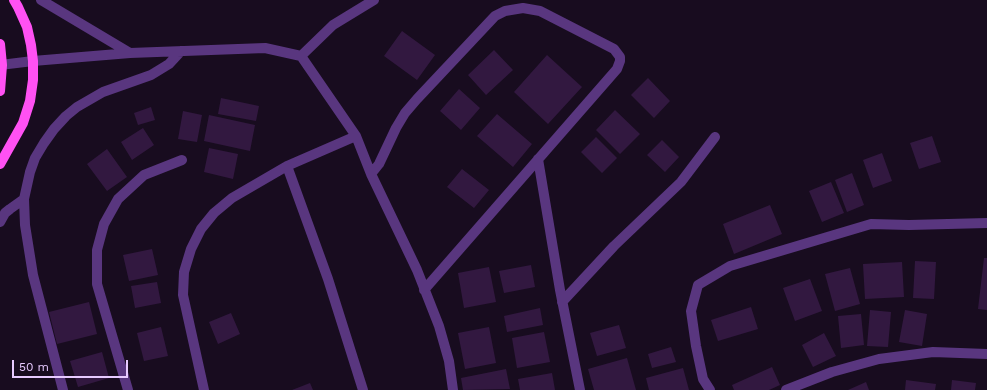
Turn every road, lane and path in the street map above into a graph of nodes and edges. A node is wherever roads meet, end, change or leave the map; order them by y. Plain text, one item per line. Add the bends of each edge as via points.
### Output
1 (14, 0) edge
2 (41, 0) edge
3 (374, 0) edge
4 (0, 44) edge
5 (181, 52) junction
6 (130, 53) junction
7 (301, 56) junction
8 (33, 61) junction
9 (1, 65) edge
10 (0, 91) edge
11 (356, 136) junction
12 (715, 137) dead end
13 (538, 159) junction
14 (182, 160) dead end
15 (0, 164) edge
16 (287, 166) junction
17 (371, 174) junction
18 (24, 199) junction
19 (0, 222) edge
20 (987, 223) edge
21 (424, 290) junction
22 (562, 302) junction
23 (987, 354) edge
24 (63, 390) edge
25 (128, 390) edge
26 (204, 390) edge
27 (363, 390) edge
28 (453, 390) edge
29 (580, 390) edge
30 (710, 390) edge
31 (786, 390) edge

1 - 8 main road via 27,27
2 - 6 street
3 - 7 street via 333,25
4 - 9 main road
5 - 6 street
5 - 7 street via 265,48
5 - 18 street via 169,64 151,75 103,92 66,116 35,158
6 - 8 street
7 - 11 street
8 - 9 street
8 - 15 main road via 30,101 14,140
9 - 10 main road
11 - 16 street
11 - 17 street
12 - 22 street via 681,182 614,246
13 - 17 street via 617,69 620,57 614,49 540,11 515,8 495,16 417,99 405,113 379,164
13 - 21 street
13 - 22 street
14 - 25 street via 144,175 118,199 104,224 97,250 97,284
16 - 26 street via 232,198 214,213 201,229 191,249 184,272 183,295
16 - 27 street via 328,279
17 - 21 street
18 - 19 street via 5,213
18 - 24 street via 24,225 33,276
20 - 30 street via 871,224 730,266 698,285 691,310 703,379
21 - 28 street via 439,326 449,361
22 - 29 street
23 - 31 street via 933,352 879,359 832,372

